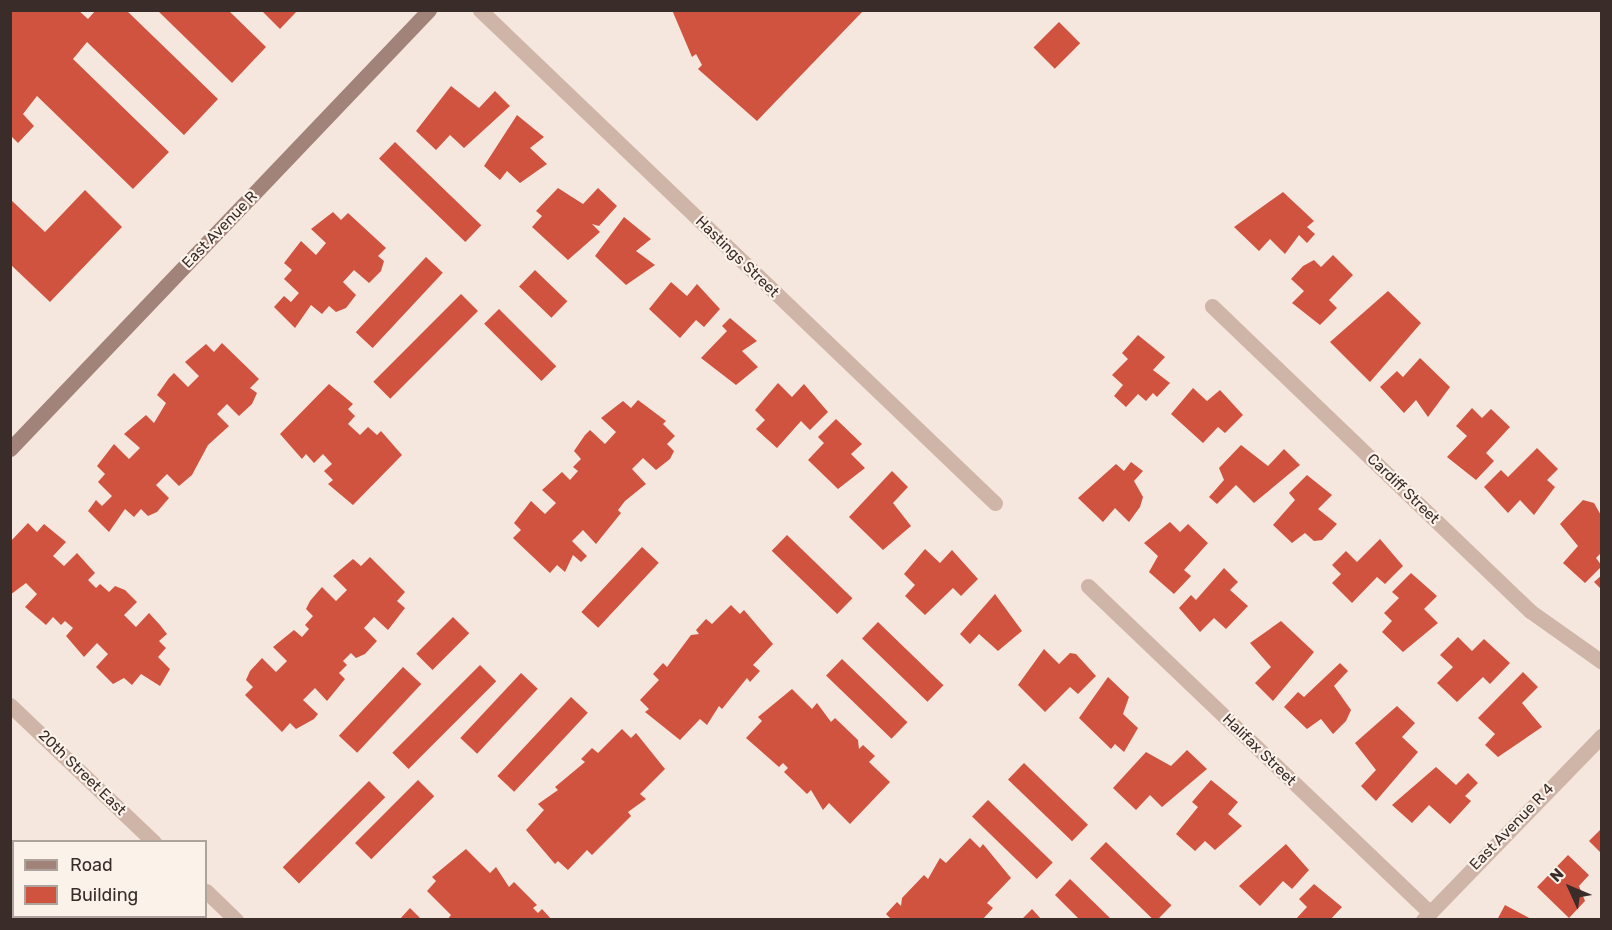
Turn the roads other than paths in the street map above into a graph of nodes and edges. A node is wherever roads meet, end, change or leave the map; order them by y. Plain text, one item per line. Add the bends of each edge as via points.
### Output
1 (429, 10) edge
2 (480, 10) edge
3 (1212, 306) dead end
4 (10, 449) edge
5 (994, 503) dead end
6 (1088, 586) dead end
7 (1602, 662) edge
8 (10, 705) edge
9 (1602, 735) edge
10 (152, 840) edge
11 (207, 892) edge
12 (1426, 916) edge
13 (236, 920) edge

1 - 4 main road, East Avenue R
2 - 5 street, Hastings Street
3 - 7 street, Cardiff Street via 1530,610
6 - 12 street, Halifax Street
8 - 10 street, 20th Street East
9 - 12 street, East Avenue R 4
11 - 13 street

